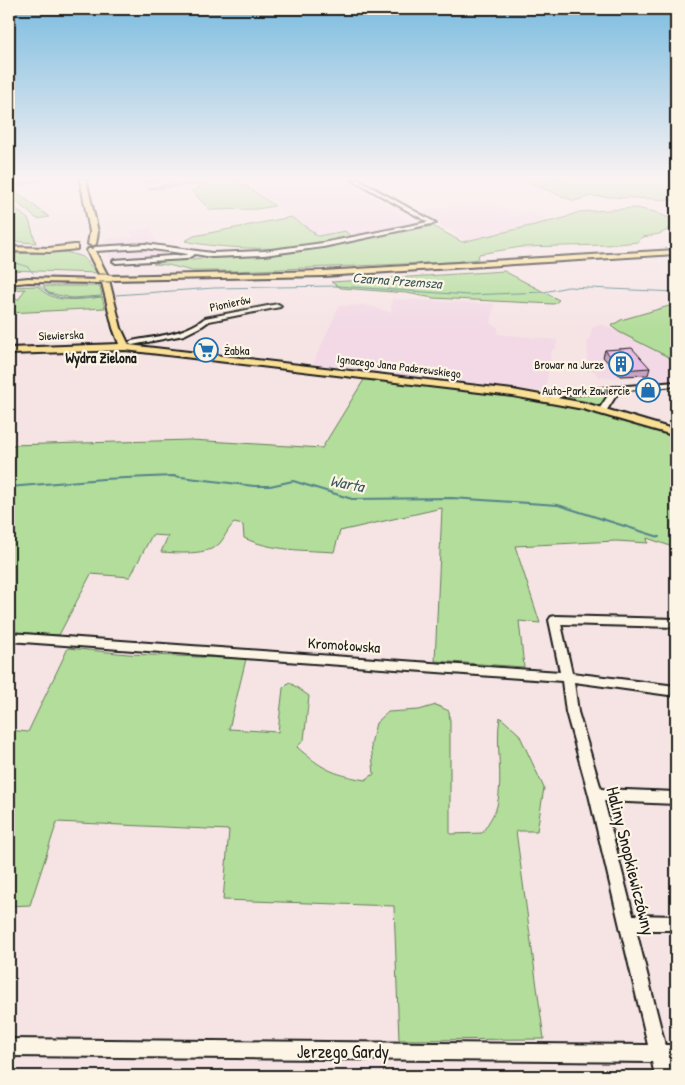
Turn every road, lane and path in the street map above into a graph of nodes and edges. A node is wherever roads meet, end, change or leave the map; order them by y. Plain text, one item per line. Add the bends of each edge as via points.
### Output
1 (94, 230) edge
2 (397, 230) edge
3 (91, 248) junction
4 (9, 251) edge
5 (194, 253) junction
6 (676, 254) edge
7 (116, 261) dead end
8 (9, 279) edge
9 (105, 280) junction
10 (278, 306) dead end
11 (117, 328) junction
12 (114, 343) junction
13 (128, 345) junction
14 (9, 350) edge
15 (676, 384) edge
16 (612, 389) junction
17 (553, 399) junction
18 (602, 410) junction
19 (676, 433) edge
20 (676, 622) edge
21 (9, 637) edge
22 (568, 677) junction
23 (676, 691) edge
24 (596, 795) junction
25 (676, 798) edge
26 (627, 922) junction
27 (676, 923) edge
28 (9, 1048) edge
29 (658, 1054) junction
30 (676, 1054) edge
31 (664, 1076) edge

1 - 3 main road
2 - 5 street via 282,251 221,256
3 - 4 main road
3 - 5 street via 151,246
3 - 9 main road
5 - 7 street via 186,257
6 - 9 main road via 319,274
8 - 9 main road
8 - 9 main road
9 - 11 main road
10 - 13 street, Pionierów via 206,319 187,331
11 - 12 main road
11 - 13 main road
12 - 13 main road, Ignacego Jana Paderewskiego
12 - 14 main road, Siewierska via 92,347
13 - 17 main road, Ignacego Jana Paderewskiego
15 - 16 street
16 - 17 street via 567,393
16 - 18 street via 614,394
17 - 18 main road, Ignacego Jana Paderewskiego
18 - 19 main road, Ignacego Jana Paderewskiego
20 - 22 street, Haliny Snopkiewiczówny via 556,620
21 - 22 street, Kromołowska
22 - 23 street, Kromołowska
22 - 24 street, Haliny Snopkiewiczówny via 572,712
24 - 25 street
24 - 26 street, Haliny Snopkiewiczówny
26 - 27 street
26 - 29 street, Haliny Snopkiewiczówny
28 - 29 street, Jerzego Gardy
29 - 30 street, Jerzego Gardy
29 - 31 street, Haliny Snopkiewiczówny

